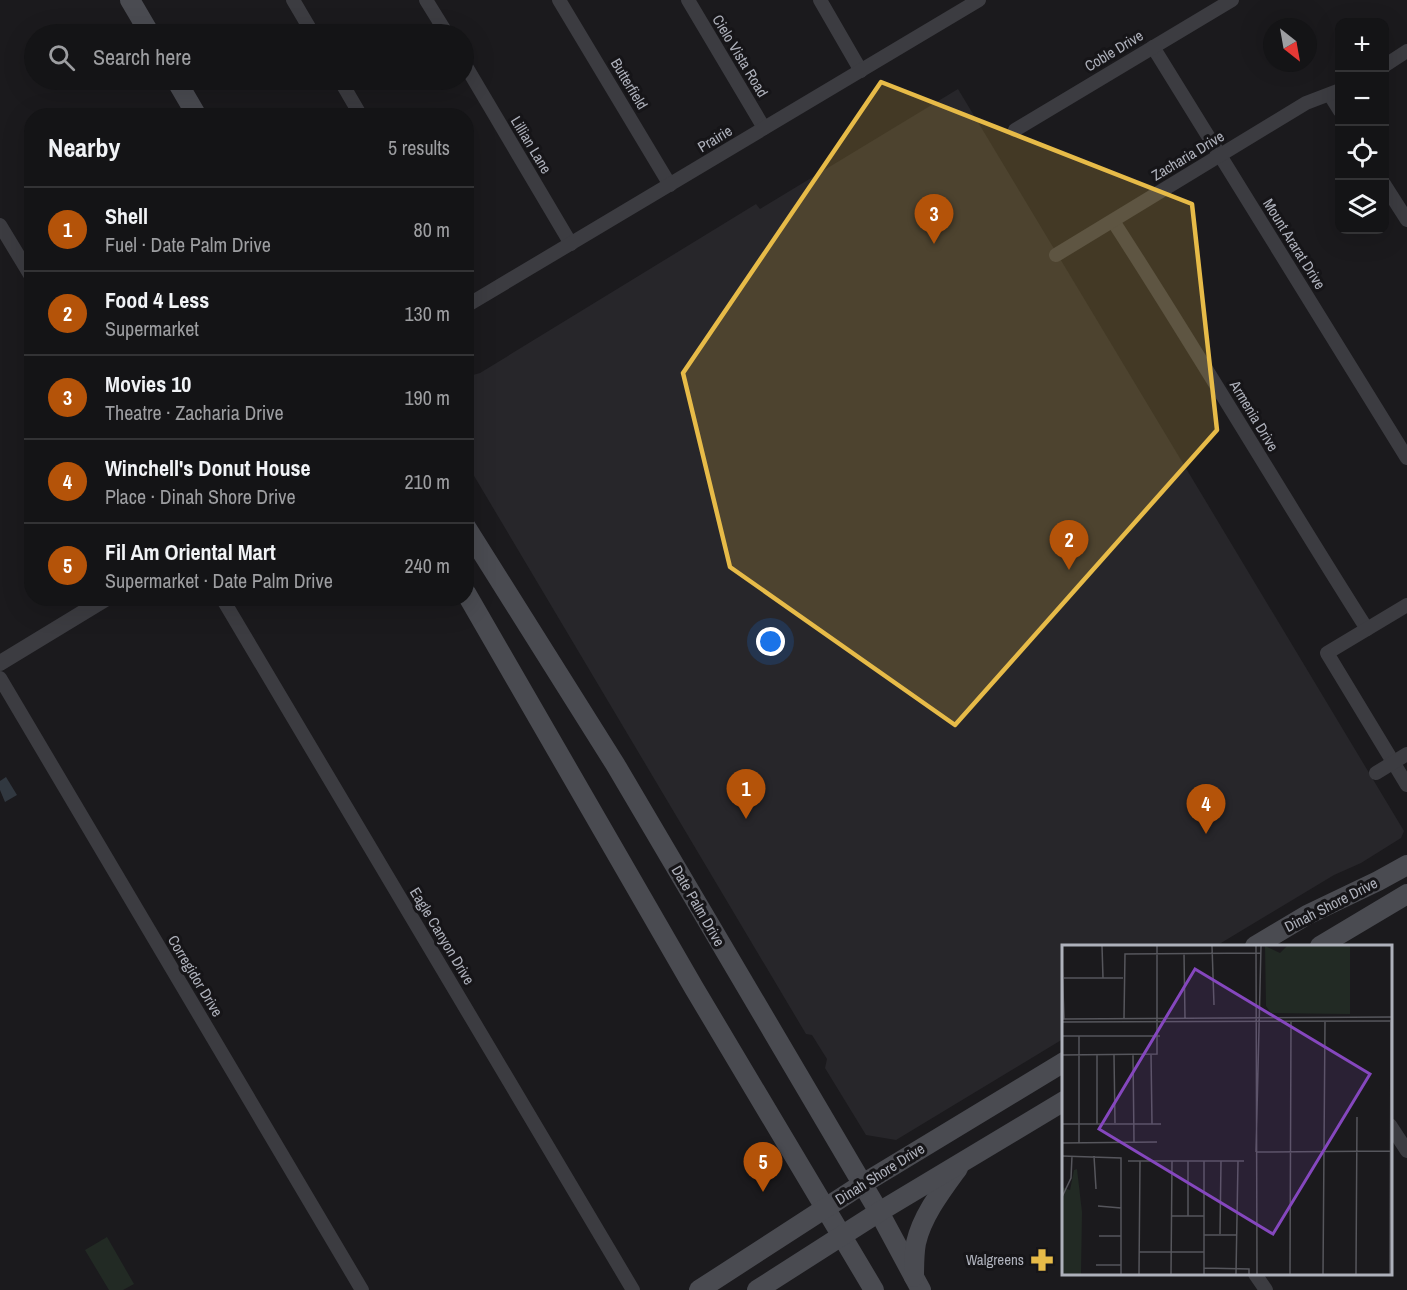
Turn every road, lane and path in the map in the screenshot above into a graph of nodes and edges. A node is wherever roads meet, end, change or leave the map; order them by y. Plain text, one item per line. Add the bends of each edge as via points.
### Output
1 (130, 0) edge
2 (293, 0) edge
3 (426, 0) edge
4 (559, 0) edge
5 (688, 0) edge
6 (820, 0) edge
7 (979, 0) edge
8 (1232, 0) edge
9 (144, 24) edge
10 (307, 24) edge
11 (441, 24) edge
12 (1153, 47) junction
13 (1407, 51) edge
14 (1389, 63) edge
15 (861, 71) junction
16 (474, 80) edge
17 (182, 90) edge
18 (345, 90) edge
19 (1335, 92) edge
20 (192, 108) edge
21 (356, 108) edge
22 (764, 128) junction
23 (1015, 130) dead end
24 (1220, 156) junction
25 (670, 185) junction
26 (1389, 192) edge
27 (1113, 220) junction
28 (1407, 220) edge
29 (0, 225) edge
30 (571, 244) junction
31 (1056, 255) dead end
32 (24, 265) edge
33 (474, 299) edge
34 (1407, 458) edge
35 (474, 540) edge
36 (1407, 605) edge
37 (94, 606) edge
38 (227, 606) edge
39 (474, 606) edge
40 (1367, 629) junction
41 (0, 663) edge
42 (0, 678) edge
43 (1407, 754) edge
44 (1394, 762) junction
45 (1376, 773) dead end
46 (1407, 785) edge
47 (1407, 865) edge
48 (1407, 881) edge
49 (1407, 894) edge
50 (1351, 928) junction
51 (1257, 945) edge
52 (1322, 945) edge
53 (1062, 1063) edge
54 (1062, 1102) edge
55 (1392, 1128) edge
56 (1407, 1151) edge
57 (962, 1162) junction
58 (861, 1185) junction
59 (825, 1208) junction
60 (879, 1212) junction
61 (842, 1236) junction
62 (1256, 1275) edge
63 (917, 1283) edge
64 (362, 1290) edge
65 (633, 1290) edge
66 (699, 1290) edge
67 (757, 1290) edge
68 (874, 1290) edge
69 (1266, 1290) edge

1 - 9 main road
2 - 10 street
3 - 11 street
4 - 25 street, Butterfield
5 - 22 street, Cielo Vista Road
6 - 15 street
7 - 15 street, Prairie
8 - 12 street, Coble Drive
12 - 23 street, Coble Drive
12 - 24 street, Mount Ararat Drive
13 - 14 street
15 - 22 street, Prairie
16 - 30 street, Lillian Lane
17 - 20 main road
18 - 21 street
19 - 24 street, Zacharia Drive via 1306,103
22 - 25 street, Prairie
24 - 27 street, Zacharia Drive
24 - 34 street, Mount Ararat Drive
25 - 30 street, Prairie
26 - 28 street
27 - 31 street, Zacharia Drive
27 - 40 street, Armenia Drive
29 - 32 street
30 - 33 street, Prairie
35 - 58 main road, Date Palm Drive via 615,764
36 - 40 street
37 - 41 street
38 - 65 street, Eagle Canyon Drive
39 - 59 main road
40 - 44 street via 1327,654
42 - 64 street, Corregidor Drive
43 - 44 street
44 - 45 street
44 - 46 street
47 - 51 main road, Dinah Shore Drive
48 - 50 main road via 1369,904
49 - 50 main road, Dinah Shore Drive
50 - 52 main road, Dinah Shore Drive
53 - 58 main road, Dinah Shore Drive
54 - 57 main road
55 - 56 street
57 - 60 main road
57 - 63 main road via 919,1232
58 - 59 main road, Dinah Shore Drive
58 - 60 main road, Date Palm Drive
59 - 61 main road
59 - 66 main road, Dinah Shore Drive
60 - 61 main road
60 - 63 main road, Date Palm Drive
61 - 67 main road
61 - 68 main road
62 - 69 street

